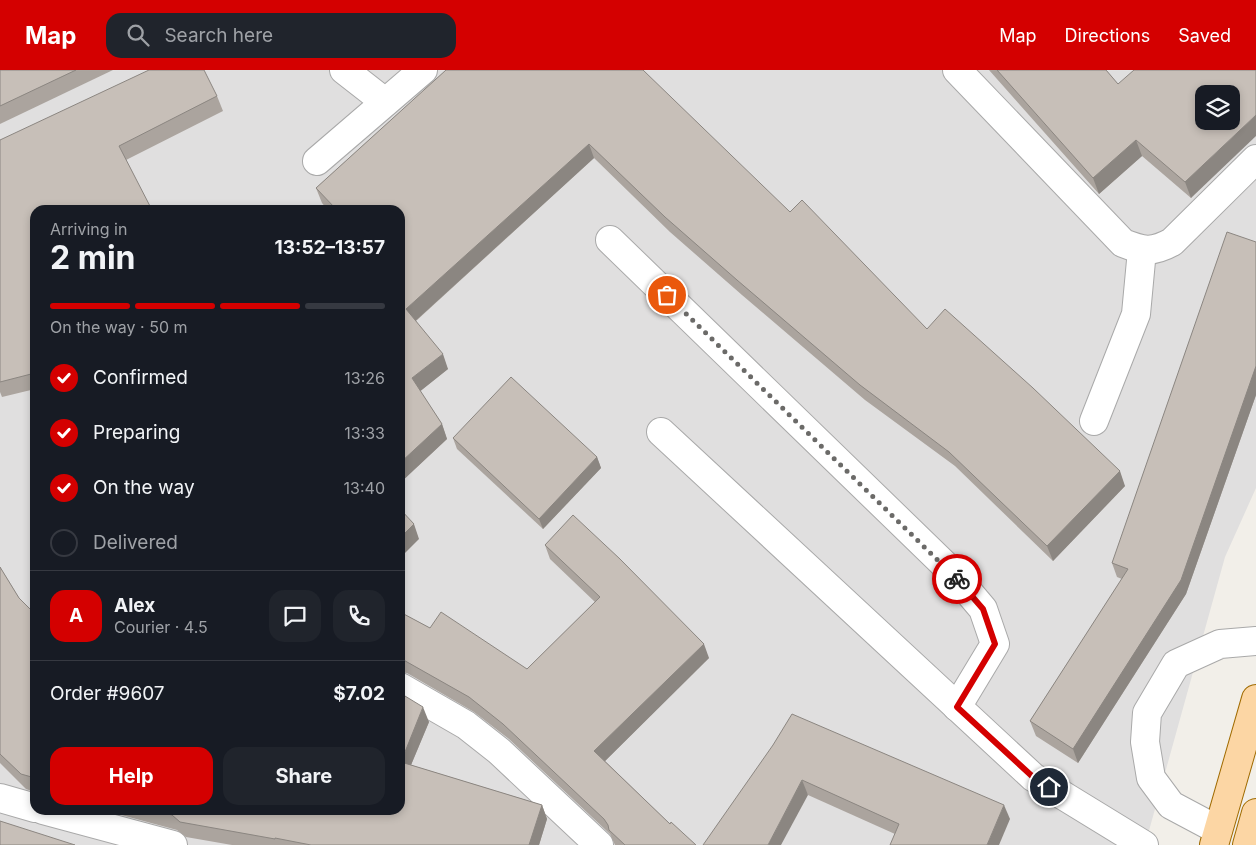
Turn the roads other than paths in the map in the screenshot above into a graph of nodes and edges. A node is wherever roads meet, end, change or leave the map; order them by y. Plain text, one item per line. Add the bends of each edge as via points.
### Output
1 (344, 70) edge
2 (422, 70) edge
3 (956, 70) edge
4 (385, 102) junction
5 (1256, 159) edge
6 (318, 161) dead end
7 (610, 240) dead end
8 (1142, 250) junction
9 (1094, 421) dead end
10 (661, 432) dead end
11 (1256, 641) edge
12 (405, 690) edge
13 (1256, 699) edge
14 (957, 707) junction
15 (0, 798) edge
16 (30, 807) edge
17 (1256, 813) edge
18 (62, 815) edge
19 (1216, 837) edge
20 (173, 845) edge
21 (599, 845) edge
22 (1144, 845) edge
23 (1247, 845) edge

1 - 4 street
2 - 4 street
3 - 8 street via 1122,243
4 - 6 street
5 - 8 street via 1172,242 1159,249
7 - 14 street via 950,570 983,609 995,644
8 - 9 street via 1136,314
10 - 14 street
11 - 19 street via 1220,644 1176,664 1147,714 1144,742 1151,778 1171,805
12 - 21 street via 466,725 499,751
13 - 19 main road
14 - 22 street via 1033,777
15 - 16 street
17 - 23 main road
18 - 20 street

